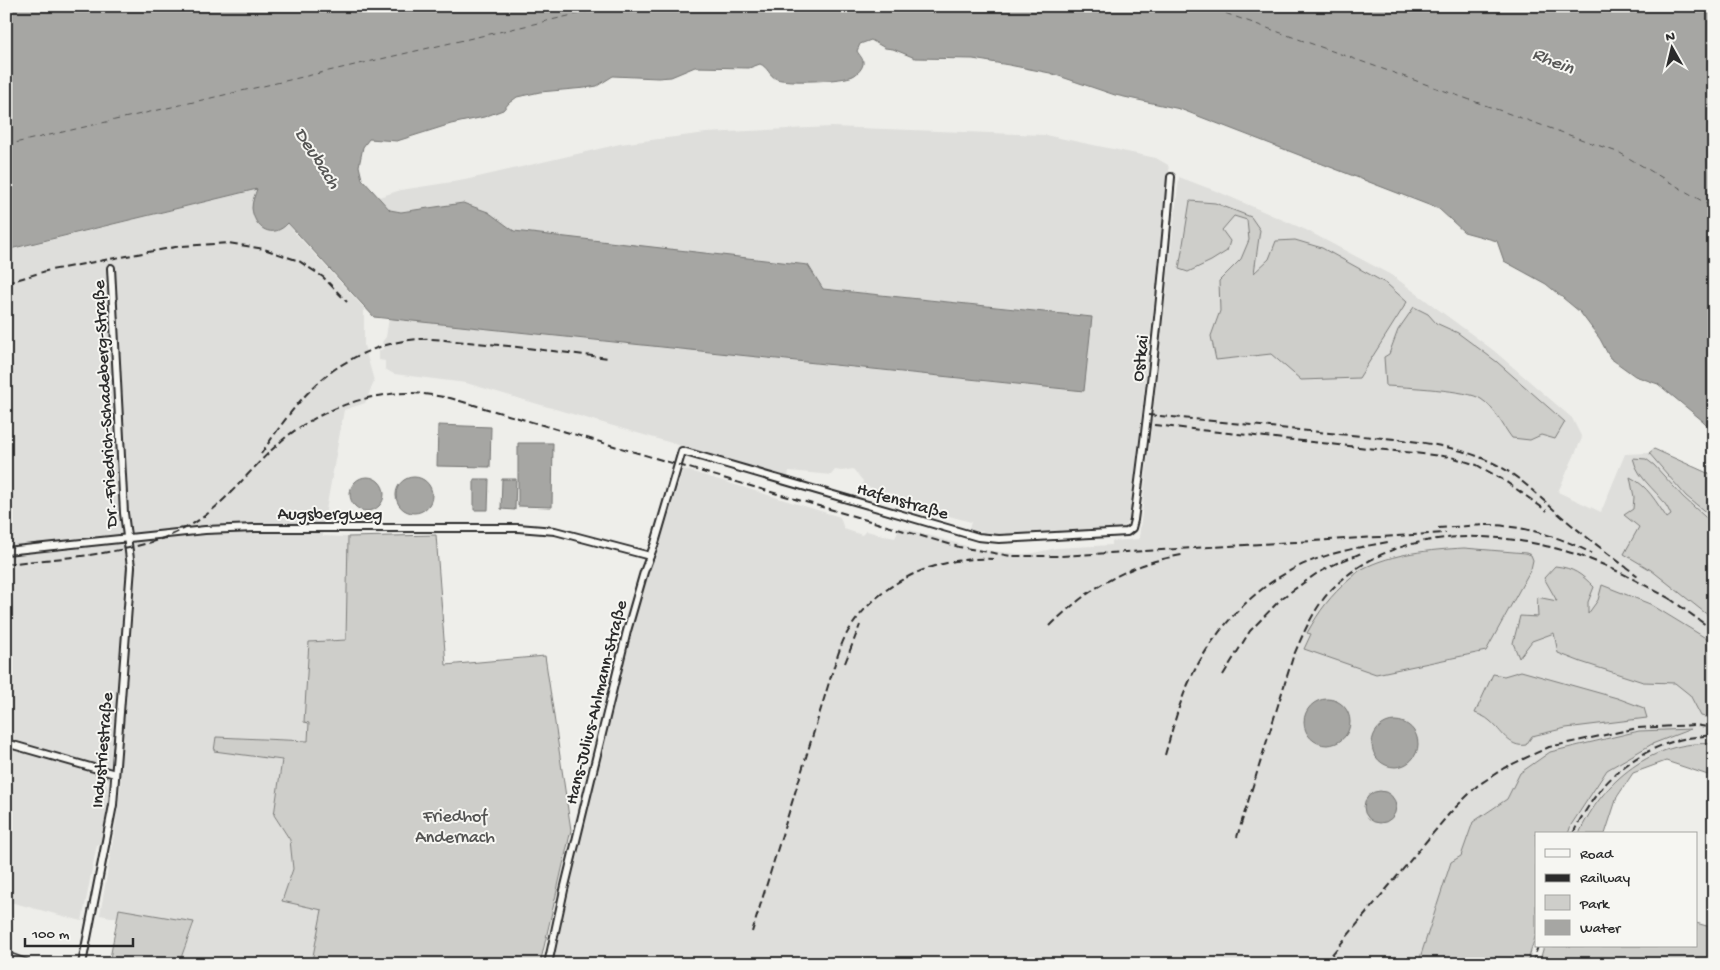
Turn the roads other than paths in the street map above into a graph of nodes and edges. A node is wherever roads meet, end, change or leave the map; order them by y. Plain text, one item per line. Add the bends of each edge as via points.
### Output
1 (1171, 177) dead end
2 (111, 268) dead end
3 (682, 451) joint
4 (1121, 533) joint
5 (128, 538) junction
6 (6, 551) edge
7 (650, 556) junction
8 (6, 743) edge
9 (115, 774) junction
10 (6, 957) edge
11 (24, 964) edge
12 (82, 964) edge
13 (548, 964) edge

1 - 4 street, Ostkai via 1159,315 1134,520 1132,528
2 - 5 street, Dr.-Friedrich-Schadeberg-Straße
3 - 4 street, Hafenstraße via 978,537 999,540
3 - 7 street, Hans-Julius-Ahlmann-Straße
5 - 6 street, Augsbergweg
5 - 7 street, Augsbergweg via 255,528 518,528 555,531
5 - 9 street, Industriestraße via 131,567
7 - 13 street, Hans-Julius-Ahlmann-Straße via 609,700
8 - 9 street
9 - 12 street, Industriestraße via 113,805
10 - 11 street

